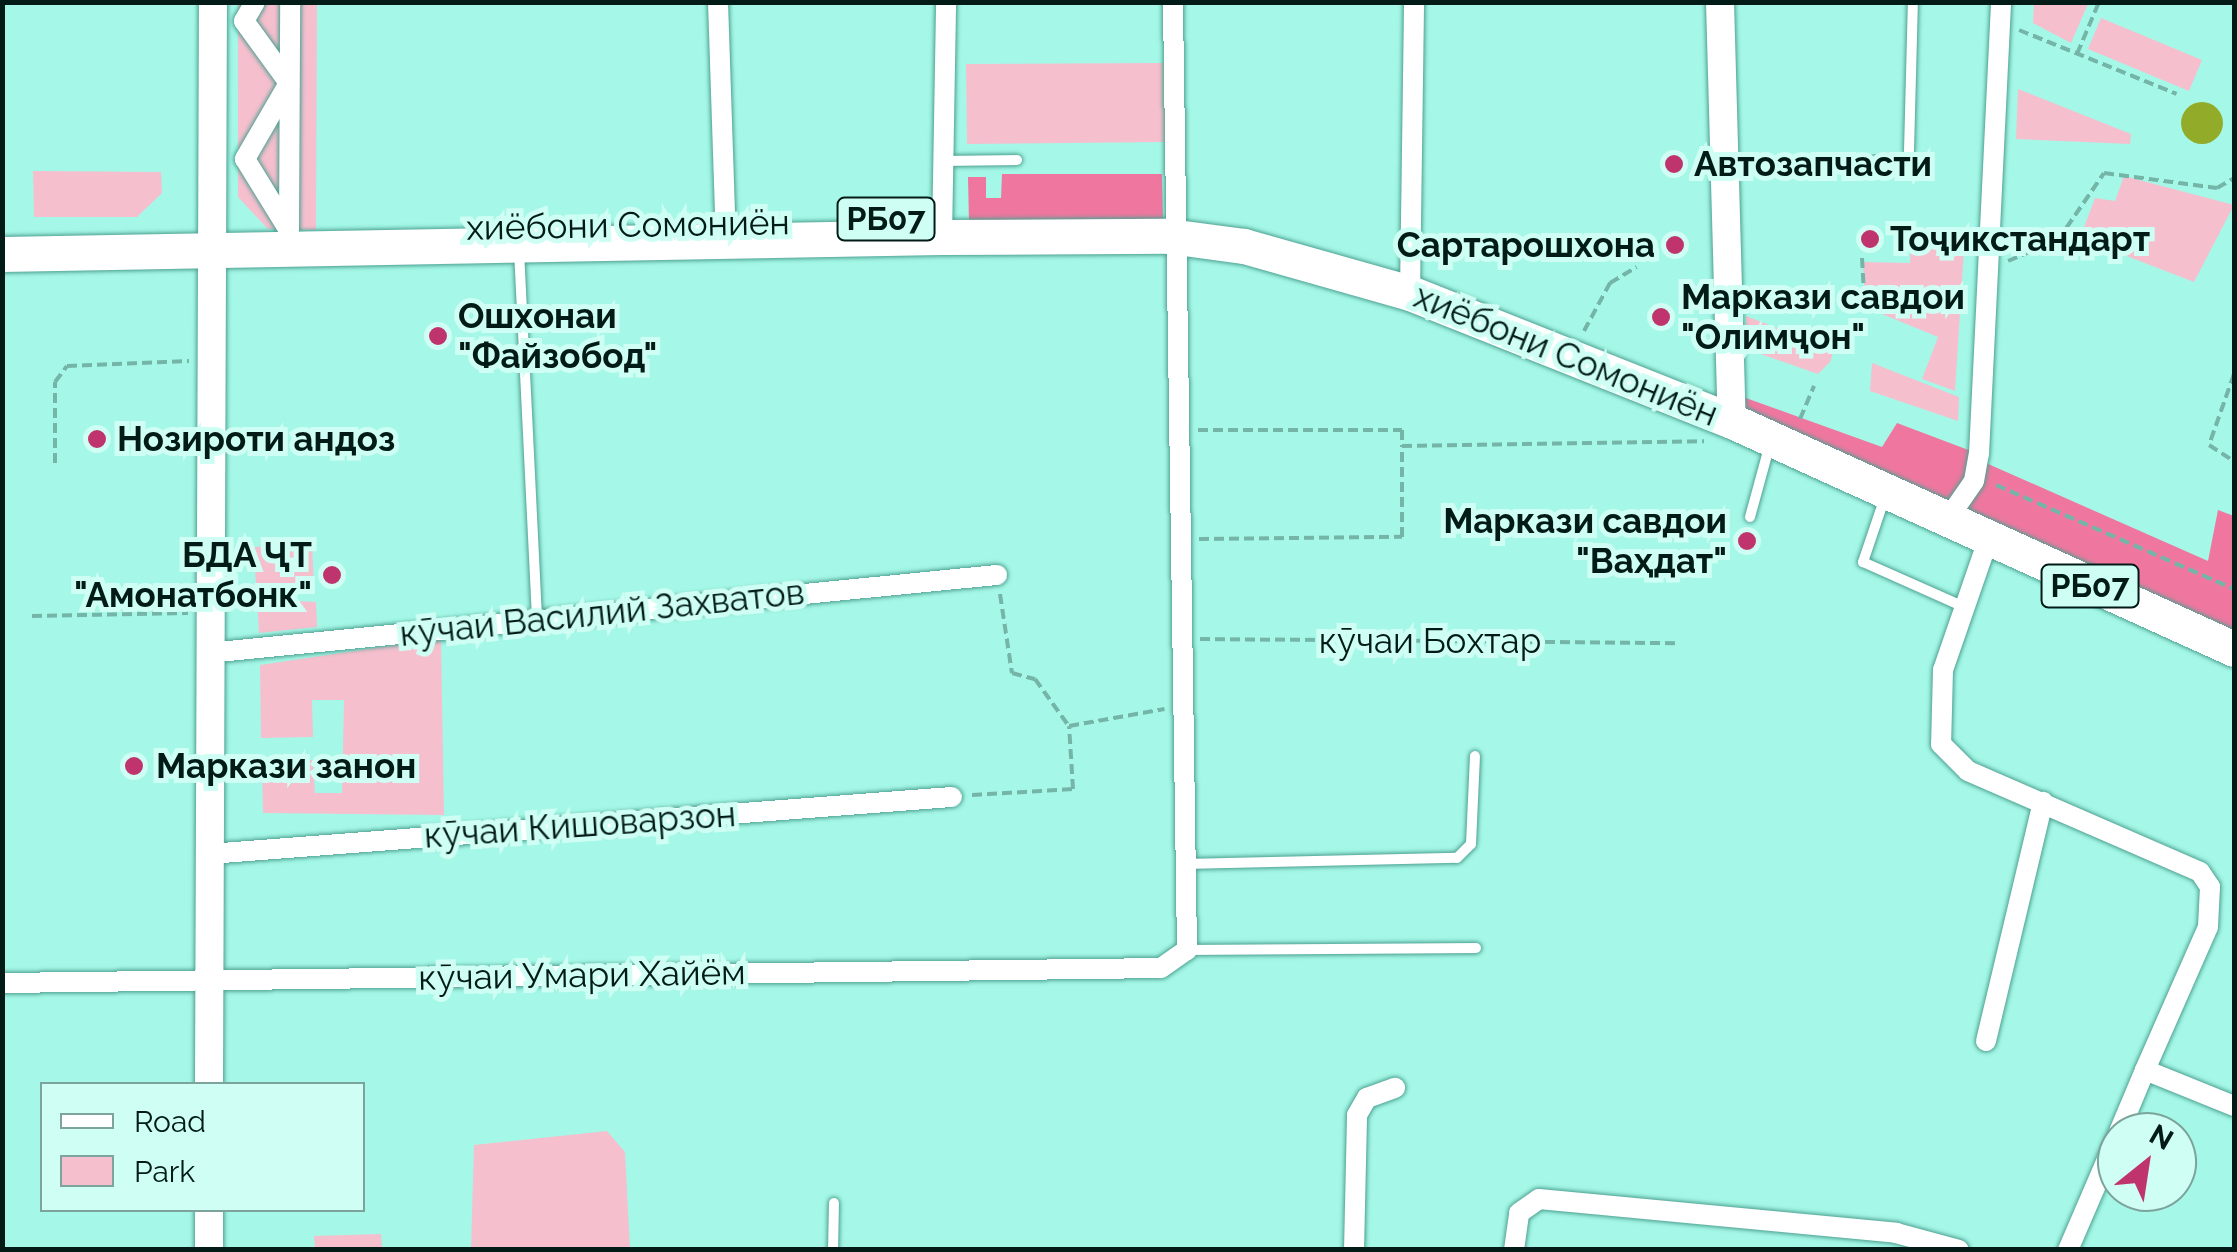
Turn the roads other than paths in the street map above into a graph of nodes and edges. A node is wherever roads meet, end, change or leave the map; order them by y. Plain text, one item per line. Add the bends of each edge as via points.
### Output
1 (213, 2) edge
2 (255, 2) edge
3 (290, 2) edge
4 (718, 2) edge
5 (946, 2) edge
6 (1173, 2) edge
7 (1414, 2) edge
8 (1720, 2) edge
9 (1913, 2) edge
10 (2000, 2) edge
11 (289, 84) junction
12 (1909, 151) road end
13 (1017, 160) dead end
14 (946, 161) junction
15 (942, 228) junction
16 (1170, 229) junction
17 (725, 231) junction
18 (2, 234) edge
19 (289, 236) junction
20 (519, 237) junction
21 (212, 241) junction
22 (2, 254) edge
23 (1410, 286) junction
24 (1728, 431) junction
25 (1780, 443) junction
26 (1887, 491) junction
27 (1750, 517) dead end
28 (1947, 520) junction
29 (1988, 540) junction
30 (997, 575) road end
31 (1962, 606) junction
32 (537, 619) junction
33 (2234, 649) edge
34 (208, 654) junction
35 (1475, 756) dead end
36 (952, 797) road end
37 (2043, 802) junction
38 (209, 854) junction
39 (1183, 864) junction
40 (1476, 948) dead end
41 (1187, 950) junction
42 (209, 982) junction
43 (2, 983) edge
44 (1986, 1041) dead end
45 (2146, 1070) junction
46 (209, 1082) edge
47 (1395, 1088) dead end
48 (2234, 1106) edge
49 (2128, 1112) edge
50 (2097, 1183) edge
51 (834, 1203) dead end
52 (208, 1212) edge
53 (208, 1250) edge
54 (832, 1250) edge
55 (1354, 1250) edge
56 (1514, 1250) edge
57 (1960, 1250) edge
58 (2068, 1250) edge

1 - 21 street
2 - 11 street via 244,21
3 - 11 street
4 - 17 street
5 - 14 street
6 - 16 street
7 - 23 street
8 - 24 street
9 - 12 lane
10 - 28 street via 1976,476
11 - 19 street
11 - 19 street via 245,159
13 - 14 lane
14 - 15 street
15 - 16 highway, хиёбони Сомониён / РБ07
15 - 17 highway, хиёбони Сомониён / РБ07
16 - 23 highway, хиёбони Сомониён / РБ07
16 - 39 street
17 - 20 highway, хиёбони Сомониён / РБ07
18 - 21 highway, хиёбони Сомониён / РБ07
19 - 20 highway, хиёбони Сомониён / РБ07
19 - 21 highway, хиёбони Сомониён / РБ07
20 - 32 lane
21 - 22 highway, хиёбони Сомониён / РБ07
21 - 34 street
23 - 24 highway, хиёбони Сомониён / РБ07
23 - 24 highway, хиёбони Сомониён / РБ07 via 1580,345
24 - 25 highway, РБ07
25 - 26 highway, РБ07
25 - 27 lane
26 - 28 highway, РБ07
26 - 31 lane via 1863,562
28 - 29 highway, РБ07
29 - 31 street
29 - 33 highway, РБ07
30 - 32 street, кӯчаи Василий Захватов
31 - 37 street via 1936,705 1941,744 1968,771
32 - 34 street, кӯчаи Василий Захватов
34 - 38 street
35 - 39 lane via 1471,844 1457,858
36 - 38 street, кӯчаи Кишоварзон
37 - 44 street
37 - 45 street via 2187,860 2210,887 2208,927
38 - 42 street
39 - 41 street
40 - 41 lane
41 - 42 street, кӯчаи Умари Хайём via 1161,968
42 - 43 street, кӯчаи Умари Хайём
42 - 46 street
45 - 48 street
45 - 49 street
47 - 55 street via 1367,1098 1357,1114
50 - 58 street
51 - 54 lane
52 - 53 street
56 - 57 street via 1519,1213 1539,1200 1896,1233

